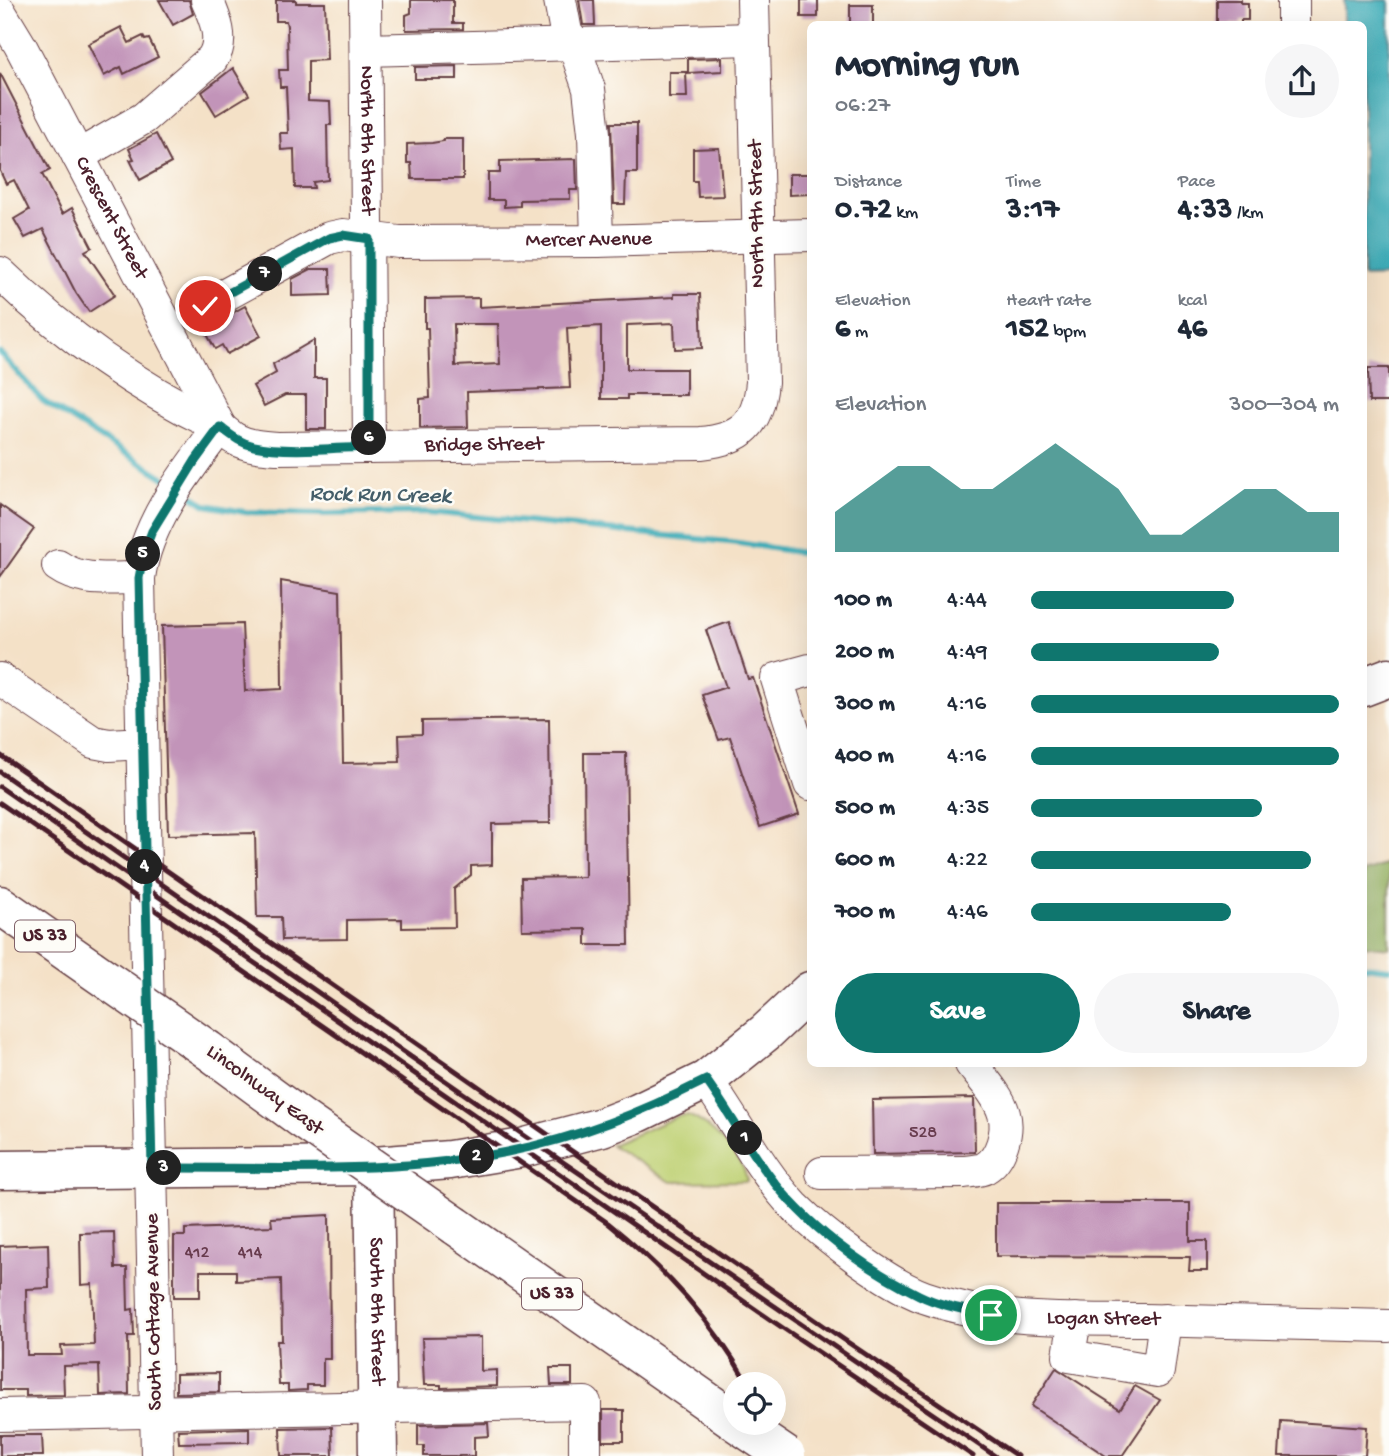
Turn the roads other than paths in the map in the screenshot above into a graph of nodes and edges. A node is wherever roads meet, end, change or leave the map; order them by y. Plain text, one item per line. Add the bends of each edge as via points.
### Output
1 (207, 0) edge
2 (365, 0) edge
3 (561, 0) edge
4 (753, 0) edge
5 (1293, 0) edge
6 (0, 12) edge
7 (1293, 21) edge
8 (753, 39) junction
9 (574, 45) junction
10 (366, 50) junction
11 (78, 156) junction
12 (807, 235) edge
13 (759, 237) junction
14 (369, 239) junction
15 (597, 241) junction
16 (0, 273) edge
17 (205, 306) dead end
18 (748, 425) joint
19 (220, 427) junction
20 (369, 447) junction
21 (58, 566) dead end
22 (139, 578) junction
23 (807, 671) edge
24 (1389, 677) edge
25 (0, 679) edge
26 (1367, 685) edge
27 (142, 743) junction
28 (807, 774) edge
29 (0, 905) edge
30 (807, 993) edge
31 (973, 1067) edge
32 (706, 1080) junction
33 (374, 1166) junction
34 (152, 1168) junction
35 (0, 1171) edge
36 (822, 1173) dead end
37 (1074, 1319) junction
38 (1165, 1321) junction
39 (1389, 1326) edge
40 (378, 1408) junction
41 (156, 1412) junction
42 (723, 1413) edge
43 (0, 1415) edge
44 (755, 1435) edge
45 (157, 1456) edge
46 (378, 1456) edge
47 (584, 1456) edge
48 (786, 1456) edge

1 - 11 street via 218,30 212,59 144,118
2 - 10 street, North 8th Street
3 - 9 street via 566,33
4 - 8 street, North 9th Street
5 - 7 street
6 - 11 street, Crescent Street
8 - 9 street
8 - 13 street, North 9th Street
9 - 10 street
9 - 15 street via 589,89
10 - 14 street, North 8th Street
11 - 19 street, Crescent Street
12 - 13 street, Mercer Avenue
13 - 15 street, Mercer Avenue
13 - 18 street, North 9th Street via 762,382
14 - 15 street, Mercer Avenue
14 - 17 street, Mercer Avenue via 329,238
14 - 20 street, North 8th Street
16 - 19 street, Bridge Street via 91,350
18 - 20 street, Bridge Street via 736,436 701,443
19 - 20 street, Bridge Street via 253,446
19 - 22 street, South Cottage Avenue via 167,505 144,552
21 - 22 street via 85,578
22 - 27 street, South Cottage Avenue
23 - 28 street via 777,679
24 - 26 main road
25 - 27 street via 93,741
27 - 34 street, South Cottage Avenue
29 - 42 main road, Lincolnway East / US 33, bridge
30 - 32 main road
31 - 36 street via 1004,1115 997,1158 984,1168
32 - 33 main road via 638,1113 547,1142 484,1156
32 - 37 street, Logan Street via 794,1205 877,1271 921,1296 964,1310 1029,1319
33 - 34 main road
33 - 40 main road, South 8th Street
34 - 35 main road
34 - 41 street, South Cottage Avenue
37 - 38 street, Logan Street
37 - 38 street via 1069,1356 1158,1371
38 - 39 street, Logan Street
40 - 41 street
40 - 46 main road, South 8th Street
40 - 47 street via 584,1403
41 - 43 street
41 - 45 street, South Cottage Avenue
44 - 48 main road, Lincolnway East / US 33, bridge

